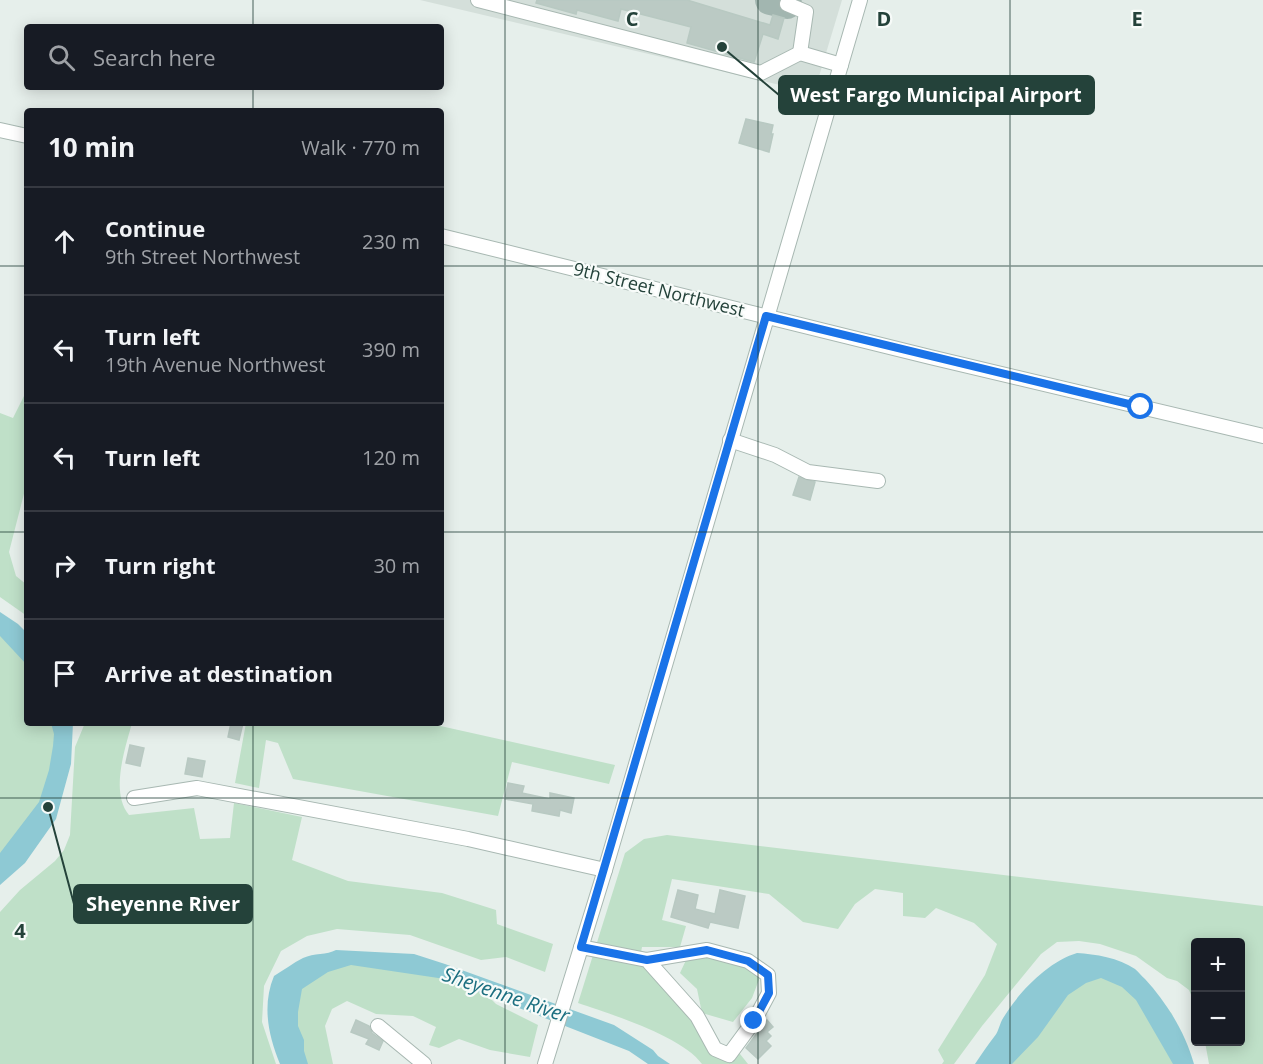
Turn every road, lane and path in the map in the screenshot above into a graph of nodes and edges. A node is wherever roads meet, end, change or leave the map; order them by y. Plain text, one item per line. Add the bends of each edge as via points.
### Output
1 (478, 0) edge
2 (860, 0) edge
3 (787, 4) dead end
4 (800, 53) junction
5 (841, 65) junction
6 (0, 130) edge
7 (24, 135) edge
8 (444, 237) edge
9 (766, 316) junction
10 (1263, 436) edge
11 (730, 440) junction
12 (878, 481) dead end
13 (134, 798) dead end
14 (605, 870) junction
15 (581, 947) junction
16 (647, 960) junction
17 (378, 1026) dead end
18 (424, 1064) edge
19 (544, 1064) edge

1 - 4 street via 761,73
2 - 5 street
3 - 4 street via 806,12
4 - 5 street
5 - 9 street
6 - 7 street
8 - 9 street, 9th Street Northwest
9 - 10 street, 9th Street Northwest
9 - 11 street
11 - 12 street via 775,455 808,472
11 - 14 street
13 - 14 street via 197,788 468,839
14 - 15 street
15 - 16 street
15 - 19 street
16 - 16 street via 707,950 748,961 768,975 769,993 729,1055 715,1049 697,1016
17 - 18 street

